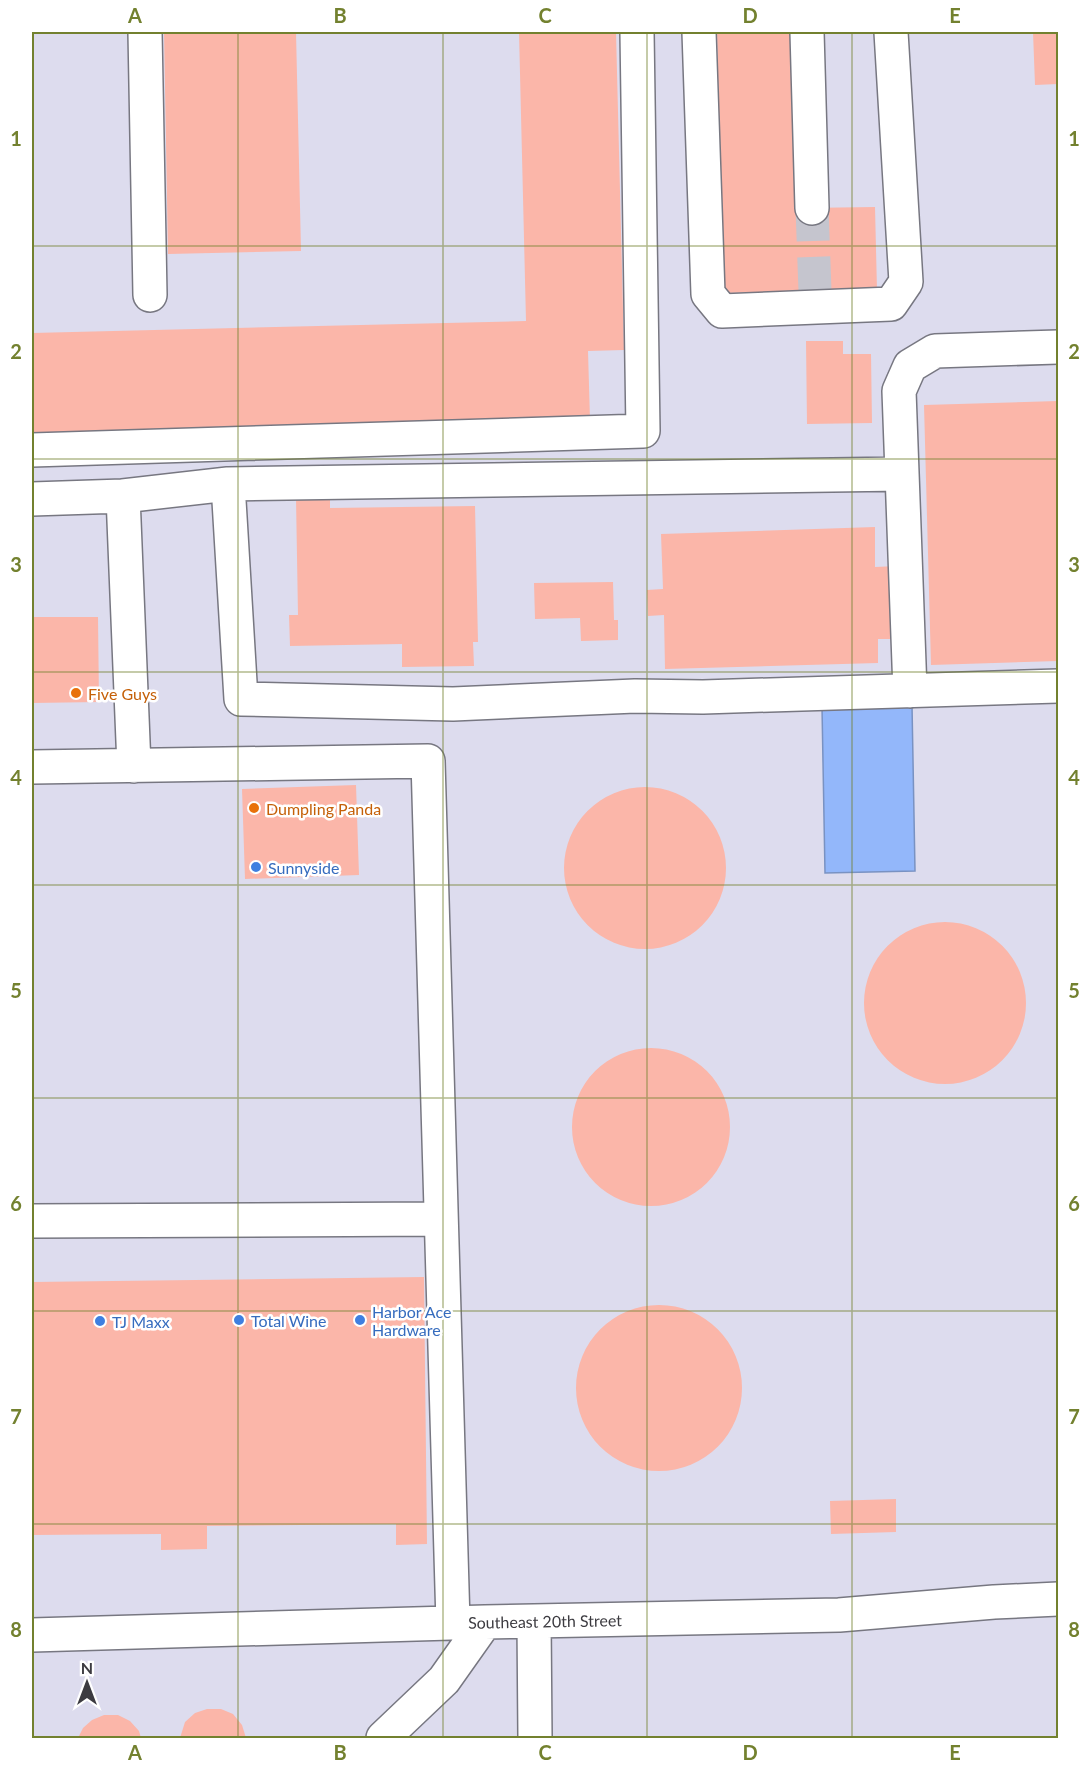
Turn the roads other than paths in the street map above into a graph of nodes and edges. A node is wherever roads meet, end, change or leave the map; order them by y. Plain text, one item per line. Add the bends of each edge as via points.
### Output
1 (145, 32) edge
2 (637, 32) edge
3 (699, 32) edge
4 (807, 32) edge
5 (891, 32) edge
6 (812, 208) tunnel mouth
7 (150, 295) dead end
8 (1059, 347) edge
9 (32, 450) edge
10 (902, 474) junction
11 (228, 484) junction
12 (123, 496) junction
13 (32, 499) edge
14 (1059, 686) edge
15 (910, 691) junction
16 (134, 766) junction
17 (32, 767) edge
18 (441, 1219) junction
19 (32, 1221) edge
20 (1059, 1599) edge
21 (534, 1621) junction
22 (469, 1623) junction
23 (32, 1635) edge
24 (383, 1738) edge
25 (535, 1738) edge

1 - 7 lane
2 - 9 lane via 643,431
3 - 5 lane via 708,294 722,311 814,299 891,303 906,282
4 - 6 lane
8 - 10 lane via 935,351 910,366 899,391
10 - 11 lane
10 - 15 lane
11 - 12 lane
11 - 15 lane via 241,699 453,704
12 - 13 lane
12 - 16 lane
14 - 15 lane
16 - 17 lane
16 - 18 lane via 428,761
18 - 19 lane
18 - 22 lane
20 - 21 lane, Southeast 20th Street via 839,1616
21 - 22 lane, Southeast 20th Street
21 - 25 lane
22 - 23 lane, Southeast 20th Street
22 - 24 lane via 444,1680

